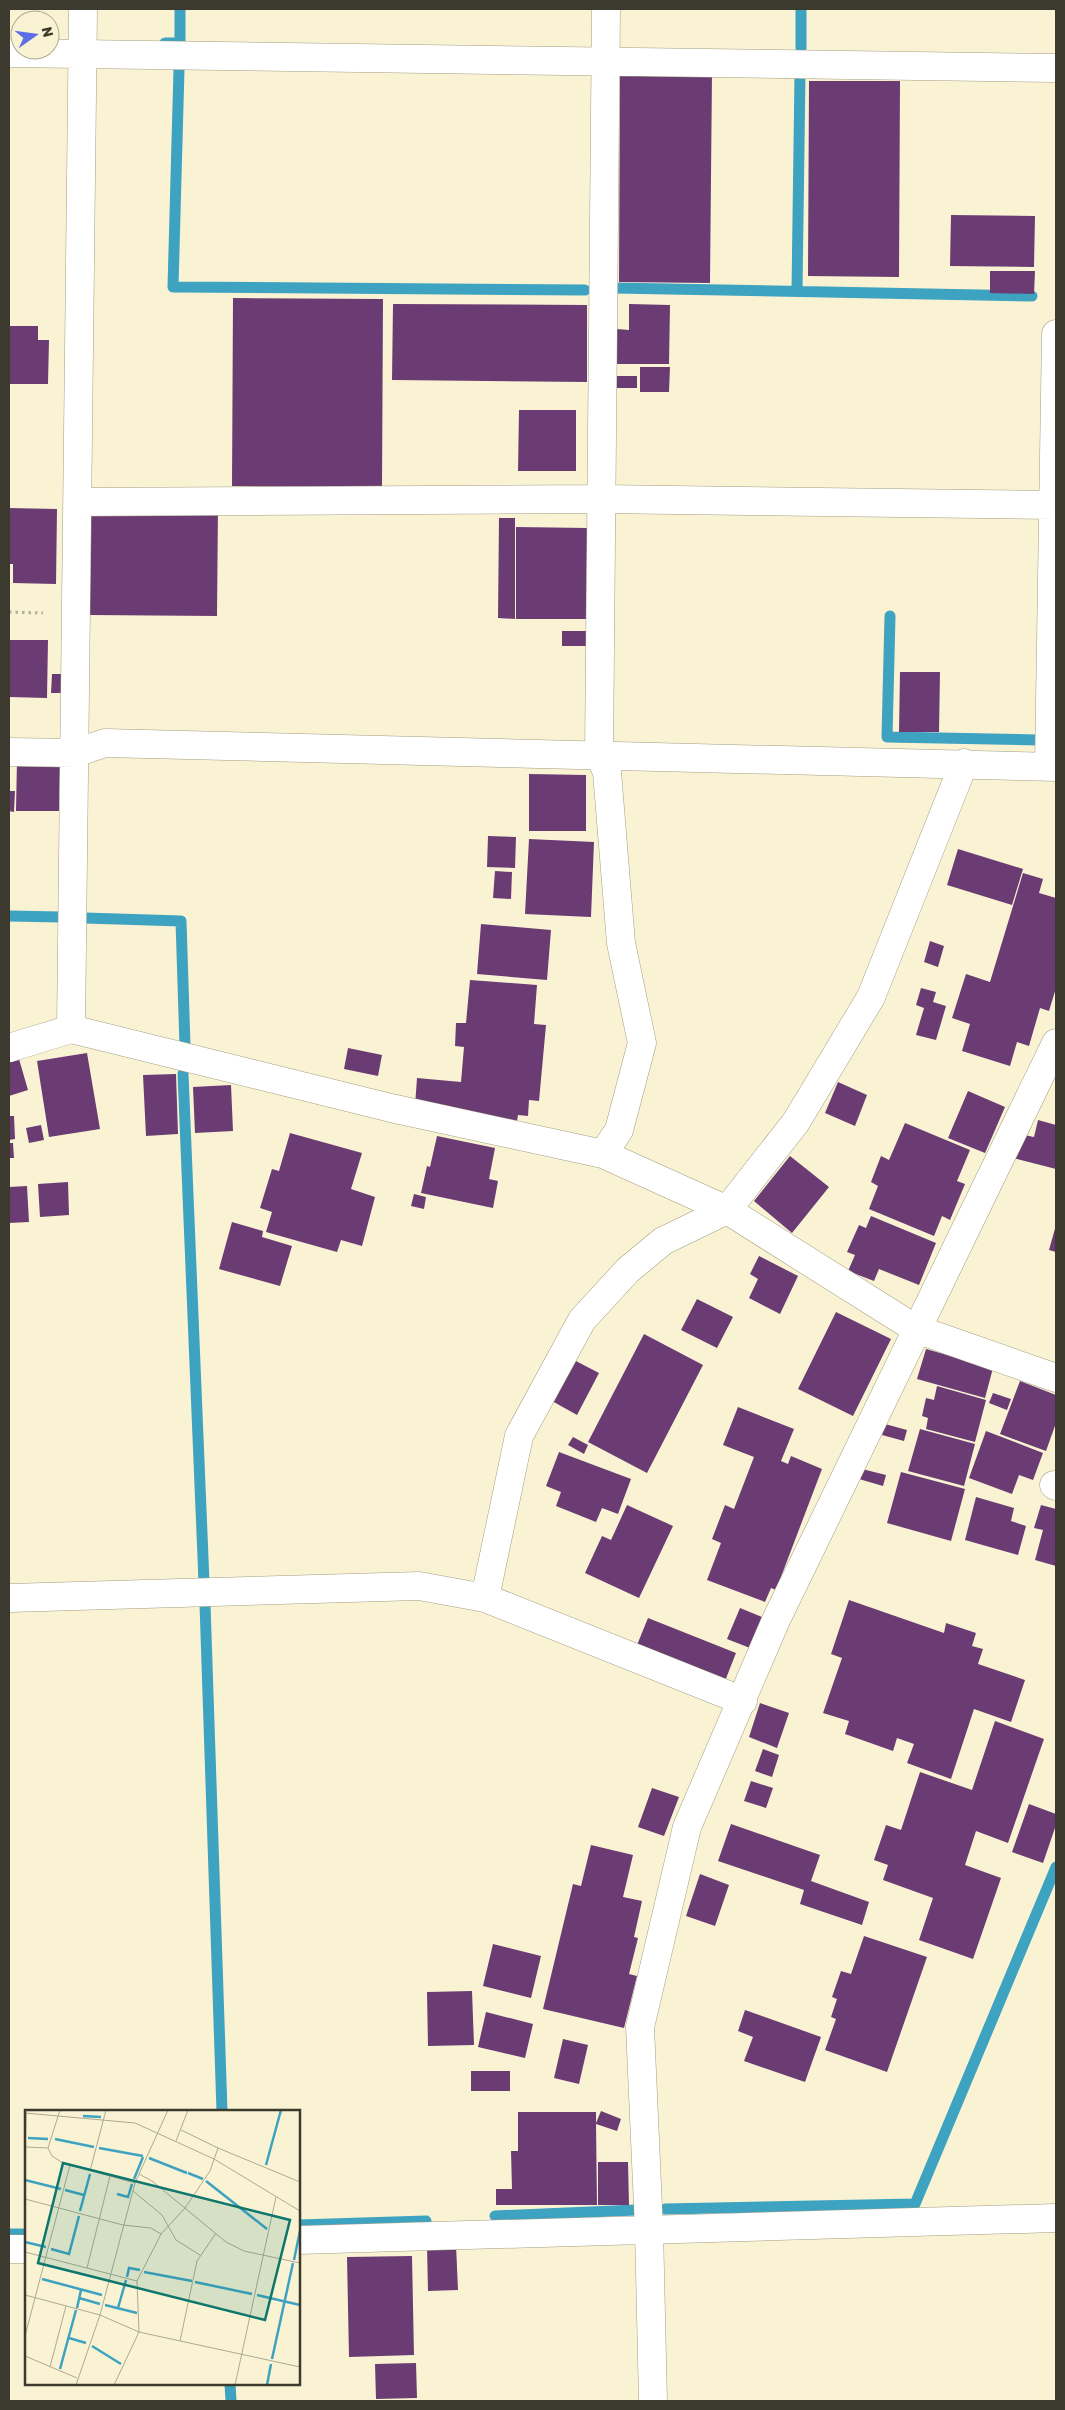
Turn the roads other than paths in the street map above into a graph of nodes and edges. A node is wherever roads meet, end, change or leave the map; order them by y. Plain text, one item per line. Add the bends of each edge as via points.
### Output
1 (83, 9) edge
2 (606, 9) edge
3 (9, 53) edge
4 (82, 53) junction
5 (605, 62) junction
6 (1056, 68) edge
7 (1056, 334) edge
8 (602, 500) junction
9 (78, 502) junction
10 (1054, 505) junction
11 (9, 752) edge
12 (75, 753) junction
13 (599, 754) junction
14 (964, 763) junction
15 (1053, 766) edge
16 (71, 1029) junction
17 (1056, 1043) edge
18 (9, 1048) edge
19 (603, 1154) junction
20 (728, 1210) junction
21 (916, 1329) junction
22 (1056, 1378) edge
23 (9, 1598) edge
24 (485, 1598) junction
25 (743, 1701) junction
26 (1056, 2218) edge
27 (649, 2229) junction
28 (300, 2240) edge
29 (25, 2248) edge
30 (9, 2249) edge
31 (653, 2401) edge

1 - 4 street
2 - 5 street
3 - 4 street
4 - 5 street
4 - 9 street
5 - 6 street
5 - 8 street
7 - 10 street
8 - 9 street
8 - 10 street
8 - 13 street
9 - 12 street
10 - 15 street
11 - 12 street
12 - 13 street via 105,742
12 - 16 street
13 - 14 street
13 - 19 street via 607,772 621,943 642,1043 619,1130
14 - 15 street
14 - 20 street via 871,998 796,1122
16 - 18 street
16 - 19 street via 391,1108
17 - 21 street
19 - 20 street
20 - 21 street
20 - 24 street via 663,1241 628,1270 582,1320 519,1436
21 - 22 street
21 - 25 street via 776,1620
23 - 24 street via 419,1586
24 - 25 street
25 - 27 street via 687,1827 640,2027
26 - 27 street
27 - 28 street
27 - 31 street
29 - 30 street

